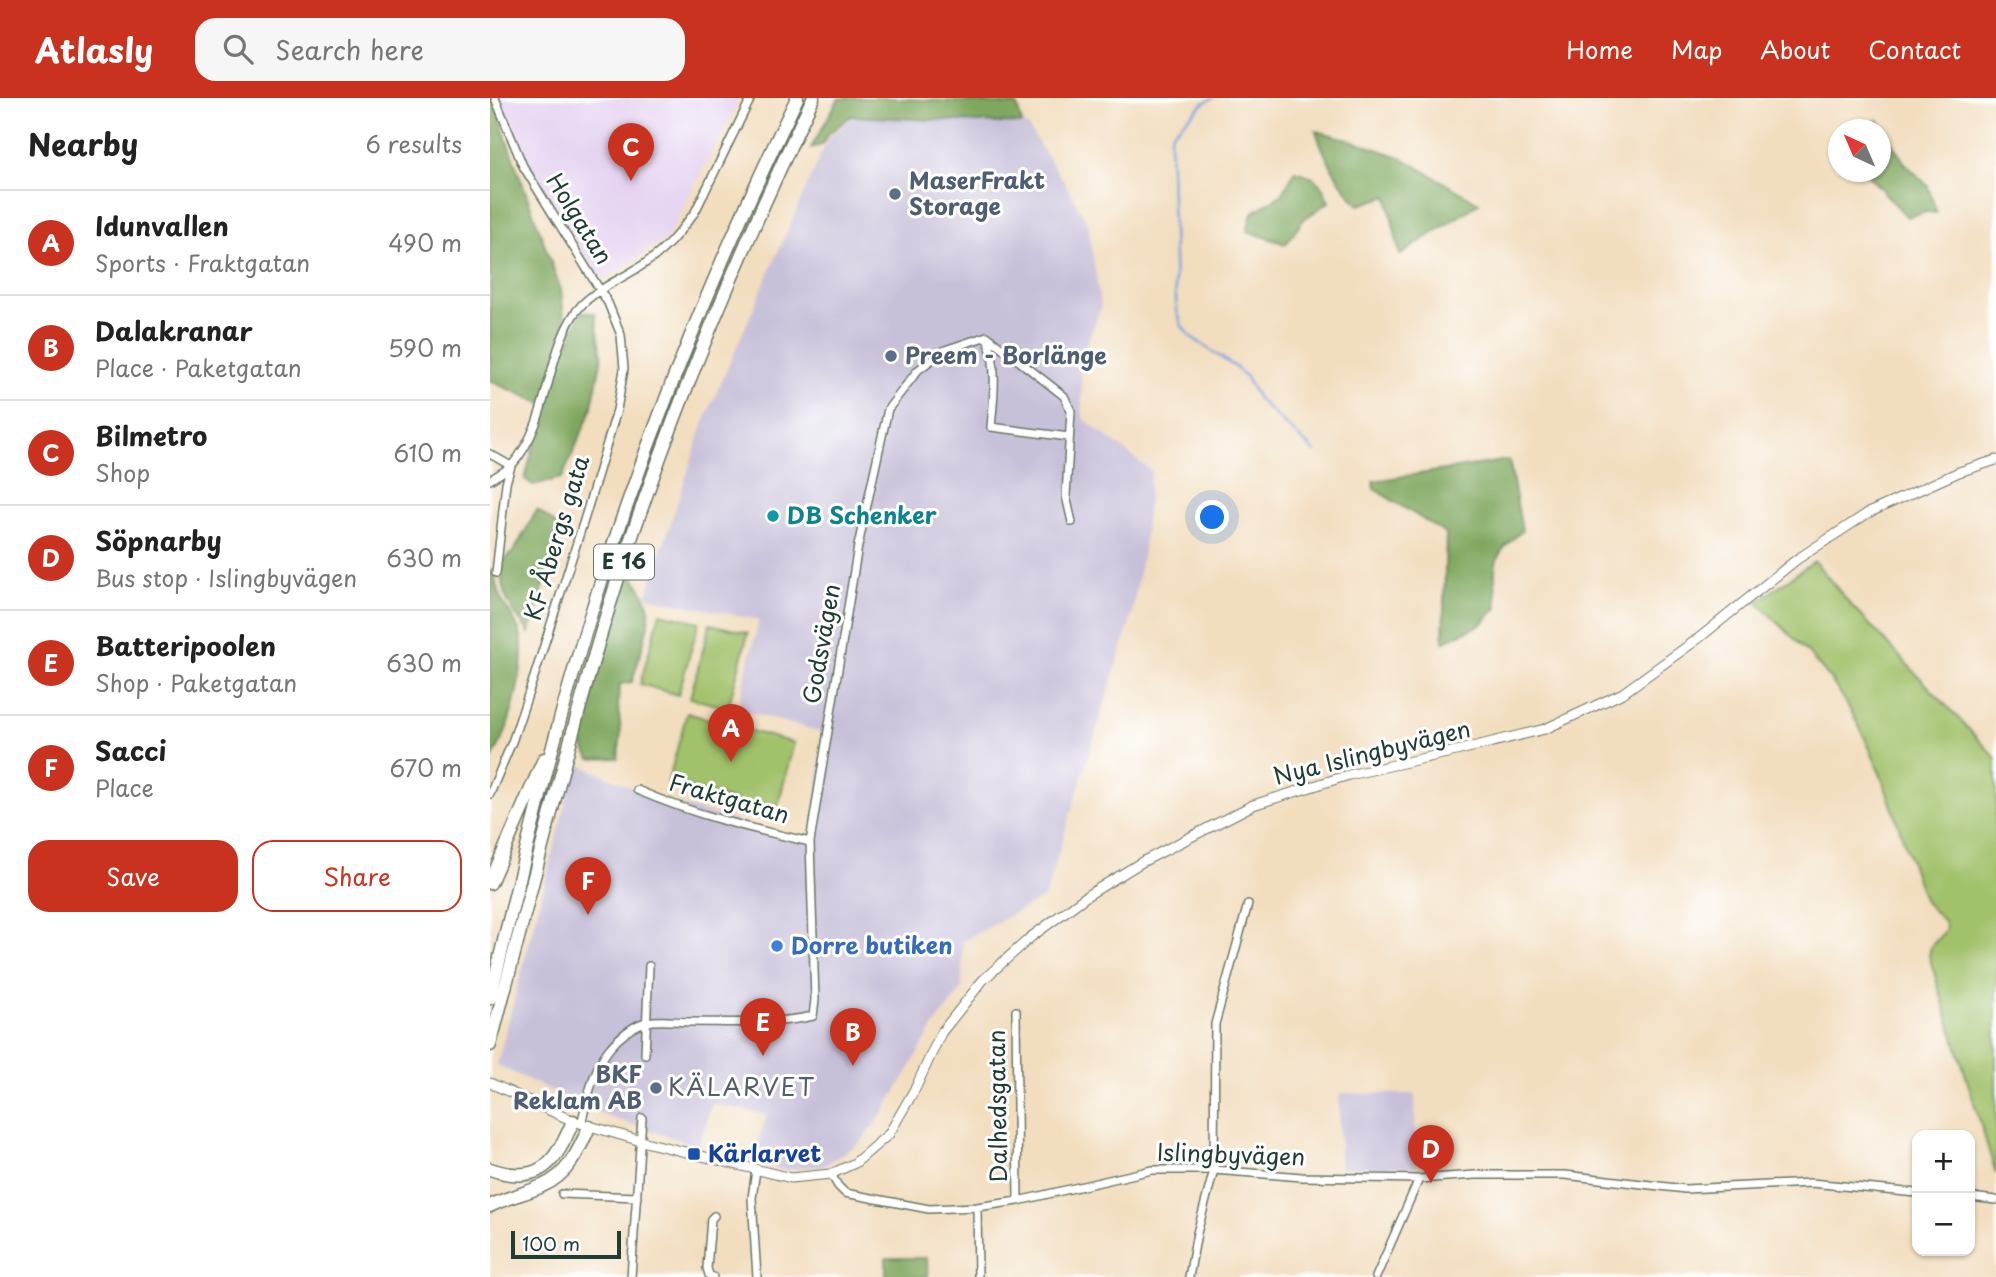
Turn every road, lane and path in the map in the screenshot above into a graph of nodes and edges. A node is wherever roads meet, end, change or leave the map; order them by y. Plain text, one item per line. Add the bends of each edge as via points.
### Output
1 (495, 98) edge
2 (751, 98) edge
3 (797, 98) edge
4 (813, 98) edge
5 (602, 290) junction
6 (987, 336) junction
7 (1069, 437) junction
8 (490, 454) edge
9 (1996, 460) edge
10 (510, 466) junction
11 (490, 480) edge
12 (1072, 522) dead end
13 (496, 573) dead end
14 (562, 717) junction
15 (637, 790) dead end
16 (490, 794) edge
17 (810, 842) junction
18 (490, 883) edge
19 (1248, 904) dead end
20 (649, 966) dead end
21 (490, 998) edge
22 (1016, 1011) dead end
23 (646, 1022) junction
24 (490, 1045) edge
25 (645, 1054) dead end
26 (490, 1083) edge
27 (642, 1118) dead end
28 (581, 1124) junction
29 (641, 1141) junction
30 (490, 1169) edge
31 (755, 1170) junction
32 (1214, 1170) junction
33 (831, 1174) junction
34 (1419, 1179) junction
35 (1912, 1193) edge
36 (562, 1194) dead end
37 (637, 1197) junction
38 (1975, 1198) edge
39 (1996, 1200) edge
40 (1018, 1201) junction
41 (490, 1206) edge
42 (977, 1207) junction
43 (714, 1216) dead end
44 (631, 1277) edge
45 (713, 1277) edge
46 (757, 1277) edge
47 (978, 1277) edge
48 (1189, 1277) edge
49 (1376, 1277) edge

1 - 5 street, Holgatan via 523,166
2 - 5 street via 690,219 660,252
3 - 14 highway, E 16 via 752,192 663,404 603,576
4 - 24 highway, E 16 via 708,329 646,494 576,719
5 - 10 street, Holgatan via 570,321 536,422
5 - 16 street, KF Åbergs gata via 617,321 624,353 617,410 535,674
6 - 7 street via 1064,396 1071,411
6 - 7 street via 995,377 991,427
6 - 17 street, Godsvägen via 945,350 918,370 888,409 858,546
7 - 12 street via 1066,496
8 - 10 street
9 - 33 street, Nya Islingbyvägen via 1868,513 1796,560 1623,693 1545,729 1349,775 1253,805 1088,895 983,980 941,1033 889,1134 855,1163
10 - 11 street, Holgatan
10 - 13 street, Holgatan
14 - 18 highway
14 - 21 highway, E 16
15 - 17 street, Fraktgatan
17 - 23 street, Godsvägen via 813,1016
19 - 32 street via 1215,1024
20 - 23 street
22 - 40 street, Dalhedsgatan
23 - 25 street
23 - 28 street via 626,1032 609,1049 597,1068
26 - 28 street
27 - 29 street
28 - 29 street
28 - 30 highway via 542,1170 520,1175
28 - 41 highway via 569,1166 551,1182
29 - 31 street
29 - 37 street
31 - 33 street via 791,1178
31 - 46 street via 752,1198
32 - 34 street, Islingbyvägen
32 - 40 street, Islingbyvägen via 1152,1170
32 - 48 street
33 - 42 street, Islingbyvägen via 845,1193 929,1209
34 - 35 street, Islingbyvägen via 1565,1175 1685,1189 1811,1183
34 - 49 street
36 - 37 street
37 - 44 street
38 - 39 street
40 - 42 street, Islingbyvägen
42 - 47 street
43 - 45 street via 708,1268

